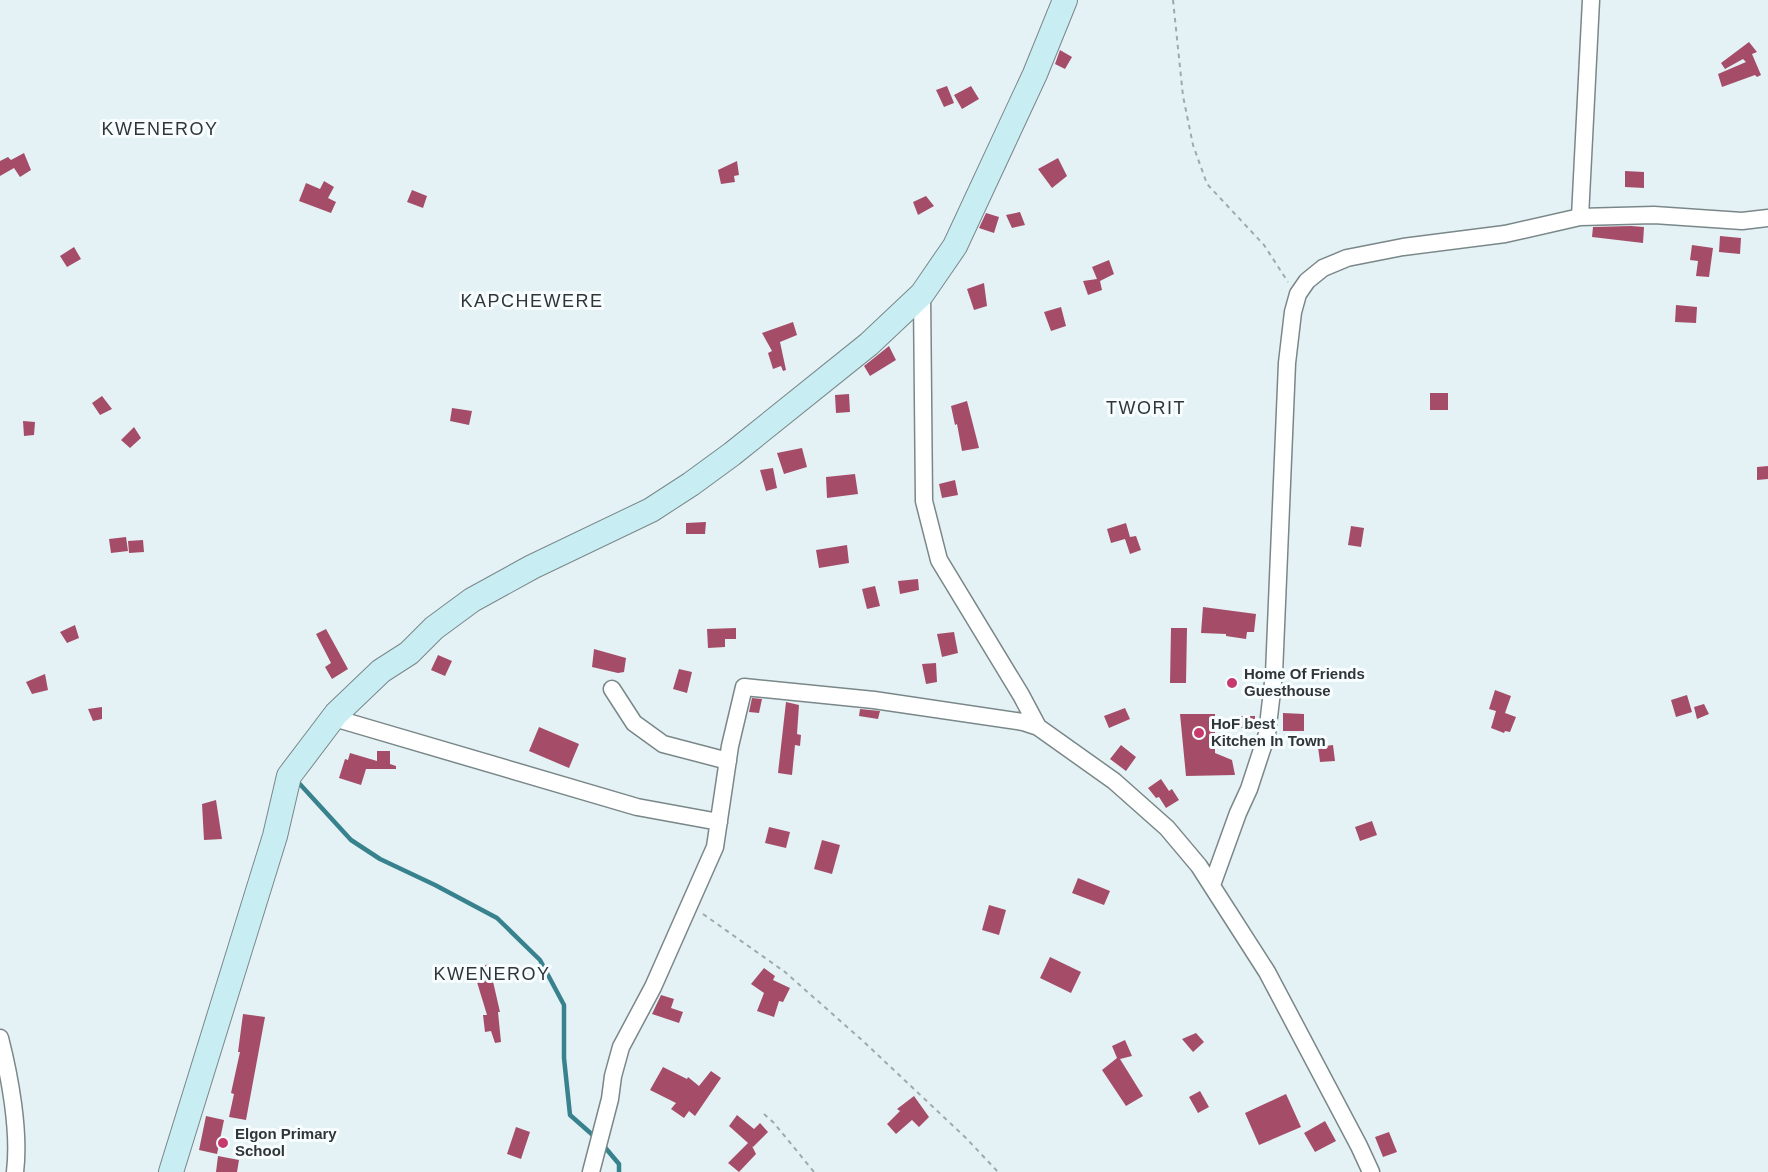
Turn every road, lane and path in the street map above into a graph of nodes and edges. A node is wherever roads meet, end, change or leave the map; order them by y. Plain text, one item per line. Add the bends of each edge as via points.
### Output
1 (1065, 0) edge
2 (1173, 0) edge
3 (1591, 0) edge
4 (1580, 217) junction
5 (1768, 218) edge
6 (922, 294) junction
7 (1298, 294) junction
8 (612, 689) dead end
9 (334, 718) junction
10 (1038, 727) junction
11 (728, 761) junction
12 (719, 822) junction
13 (1212, 885) junction
14 (690, 905) junction
15 (0, 1038) edge
16 (764, 1114) dead end
17 (15, 1172) edge
18 (171, 1172) edge
19 (591, 1172) edge
20 (814, 1172) edge
21 (998, 1172) edge
22 (1371, 1172) edge

1 - 6 street via 955,246
2 - 7 path via 1183,96 1193,145 1207,184 1264,244
3 - 4 street
4 - 5 street via 1654,215 1742,221
4 - 7 street via 1505,234 1347,258 1323,268
6 - 9 street via 870,344 707,472 651,510 472,600 434,628 409,653 381,671
6 - 10 street via 924,501 931,535 939,560
7 - 13 street via 1287,363 1274,674 1267,734
8 - 11 street via 634,723 663,744
9 - 12 street via 637,807
9 - 18 street via 289,776 275,836
10 - 11 street via 874,700 744,687
10 - 13 street via 1114,781 1167,828
11 - 12 street
12 - 14 street via 715,847
13 - 22 street via 1267,972
14 - 19 street via 621,1047
14 - 21 path via 785,972 863,1041
15 - 17 street via 14,1122
16 - 20 path

